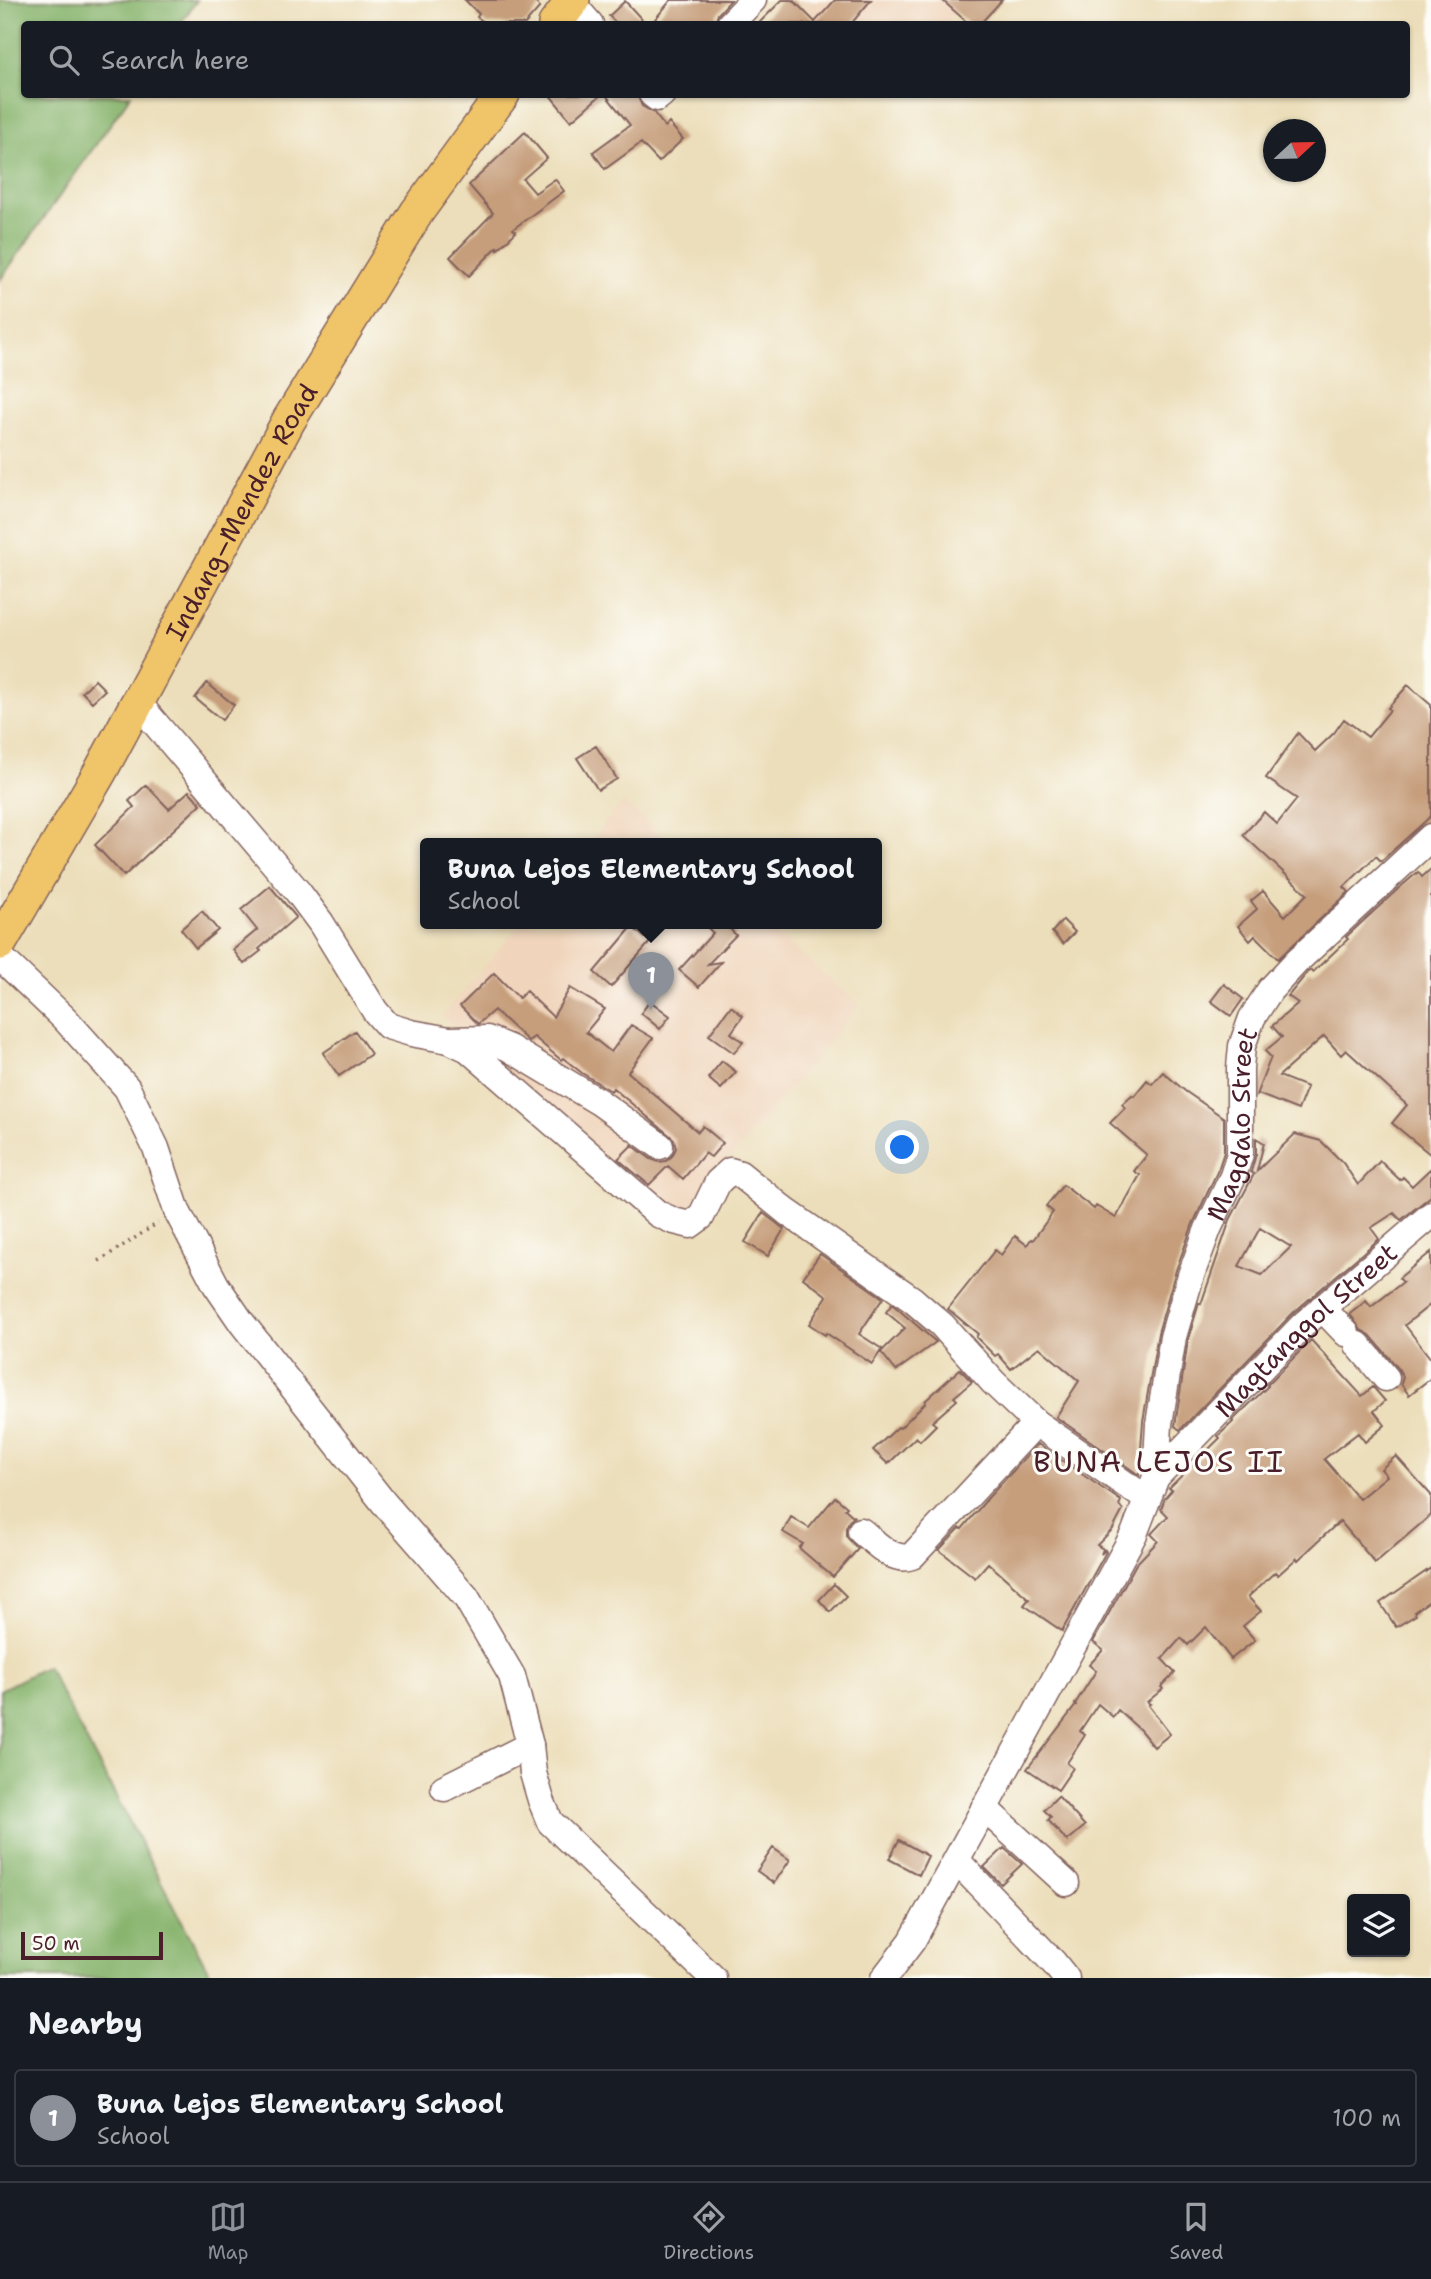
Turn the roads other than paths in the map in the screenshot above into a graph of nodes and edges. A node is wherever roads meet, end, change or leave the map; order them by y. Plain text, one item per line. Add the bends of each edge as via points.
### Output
1 (753, 0) edge
2 (733, 21) edge
3 (500, 98) edge
4 (138, 703) junction
5 (1431, 837) edge
6 (0, 943) edge
7 (0, 957) edge
8 (449, 1040) junction
9 (660, 1146) dead end
10 (1431, 1215) edge
11 (1322, 1308) junction
12 (1387, 1378) dead end
13 (1036, 1423) junction
14 (1151, 1488) junction
15 (861, 1531) dead end
16 (530, 1745) junction
17 (443, 1788) dead end
18 (984, 1808) junction
19 (957, 1861) junction
20 (1066, 1883) dead end
21 (713, 1978) edge
22 (884, 1978) edge
23 (1066, 1978) edge

1 - 2 street
3 - 4 main road, Indang–Mendez Road via 417,212 289,420
4 - 6 main road, Indang–Mendez Road
4 - 8 street via 298,892 388,1026
5 - 14 street, Magdalo Street via 1297,961 1252,1018 1240,1068 1241,1154 1204,1240 1173,1337
7 - 16 street via 65,1019 127,1088 156,1148 177,1211 216,1285 384,1503 466,1597 512,1676
8 - 9 street via 487,1039 509,1048 599,1102
8 - 13 street via 468,1049 658,1213 674,1221 690,1225 701,1217 719,1182 730,1171 740,1174 913,1300
10 - 11 street, Magtanggol Street
11 - 12 street
11 - 14 street, Magtanggol Street via 1229,1400
13 - 14 street
13 - 15 street via 912,1556 896,1557
14 - 18 street via 1111,1577
16 - 17 street
16 - 21 street via 533,1773 550,1822
18 - 19 street
18 - 20 street
19 - 22 street via 912,1941
19 - 23 street

